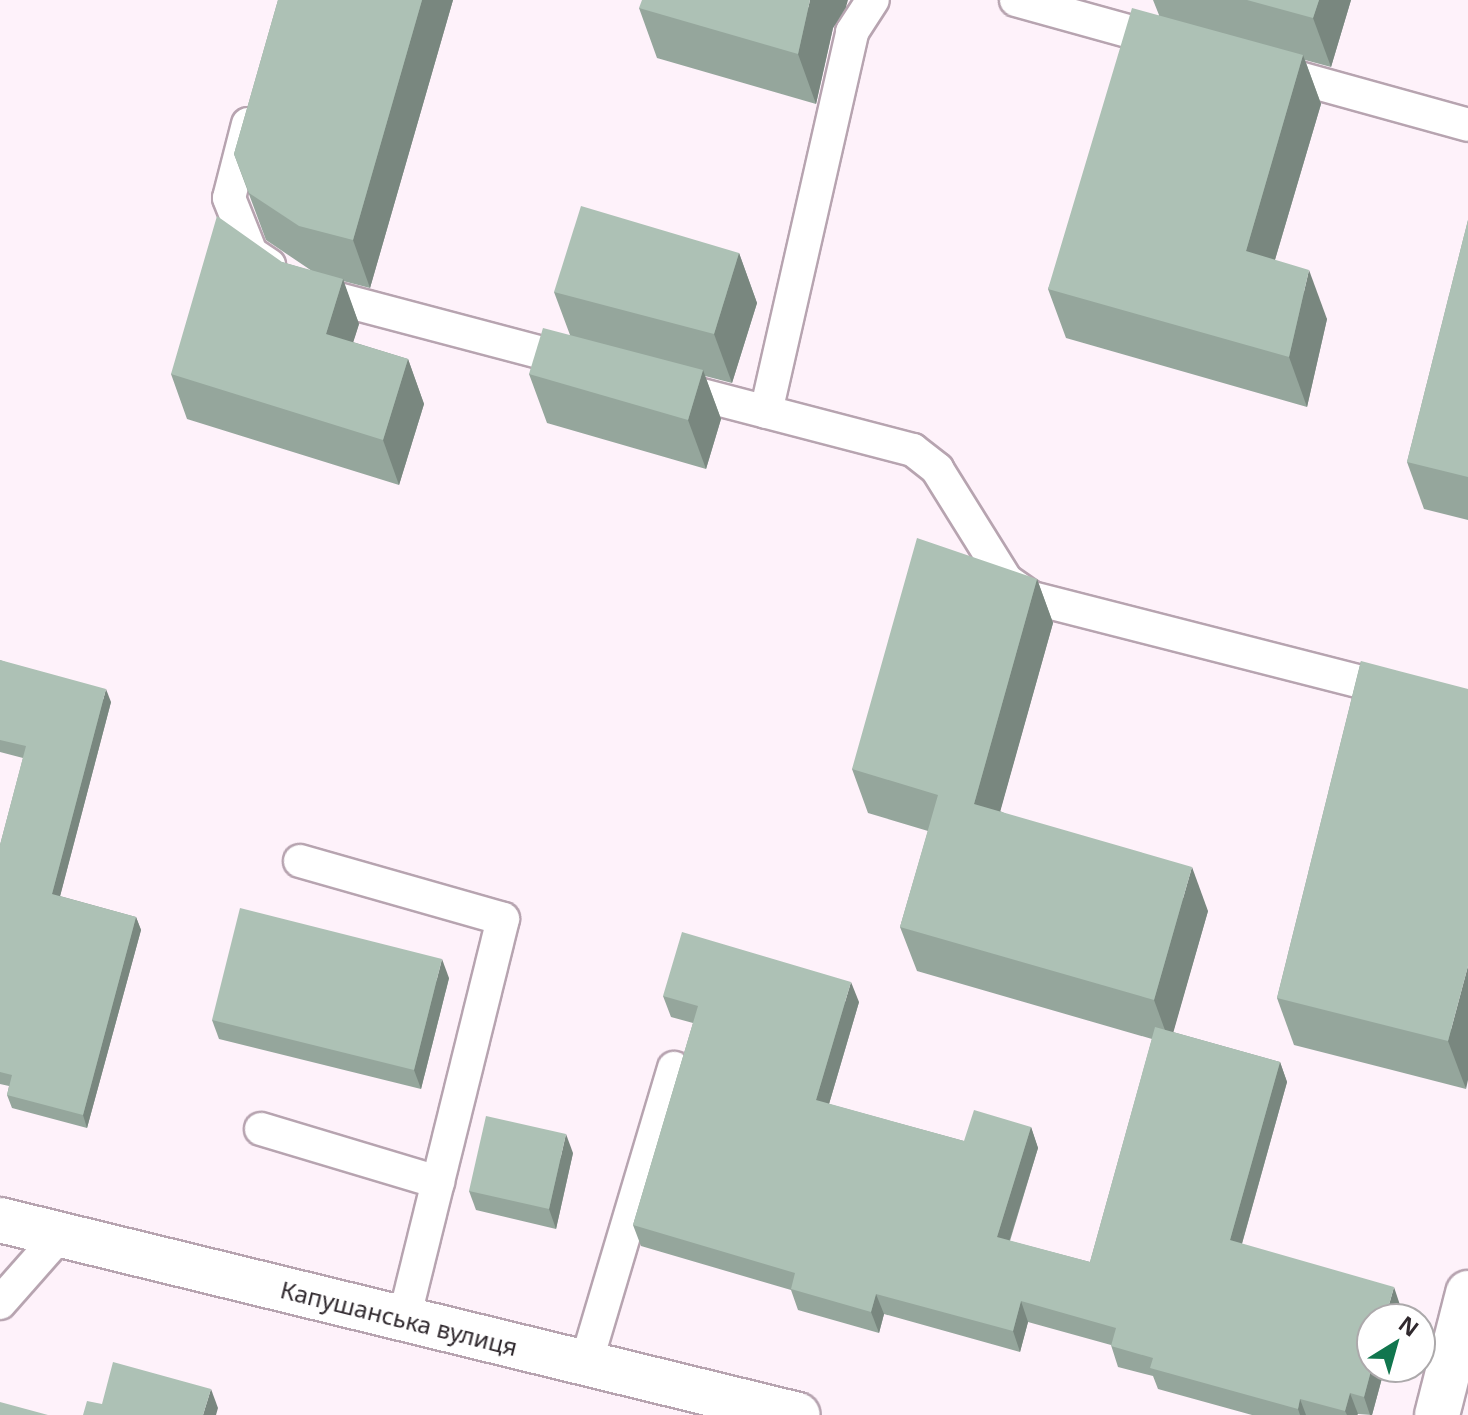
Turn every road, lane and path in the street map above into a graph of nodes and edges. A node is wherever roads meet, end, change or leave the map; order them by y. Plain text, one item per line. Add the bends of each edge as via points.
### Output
1 (873, 0) edge
2 (1016, 0) edge
3 (1197, 50) edge
4 (1242, 63) edge
5 (256, 92) edge
6 (1468, 125) edge
7 (766, 412) junction
8 (1468, 709) edge
9 (300, 861) dead end
10 (674, 1068) dead end
11 (261, 1129) dead end
12 (438, 1182) junction
13 (0, 1220) edge
14 (60, 1235) junction
15 (1468, 1293) edge
16 (0, 1303) edge
17 (404, 1320) junction
18 (586, 1363) junction
19 (798, 1415) edge
20 (1437, 1415) edge

1 - 7 lane via 852,32
2 - 3 lane
4 - 6 lane
5 - 7 lane via 229,198 251,253 308,291
7 - 8 lane via 913,450 937,469 1006,580 1032,598
9 - 12 lane via 503,919
10 - 18 lane
11 - 12 lane
12 - 17 lane
13 - 14 street, Капушанська вулиця
14 - 16 lane
14 - 17 street, Капушанська вулиця
15 - 20 street
17 - 18 street, Капушанська вулиця
18 - 19 street, Капушанська вулиця

